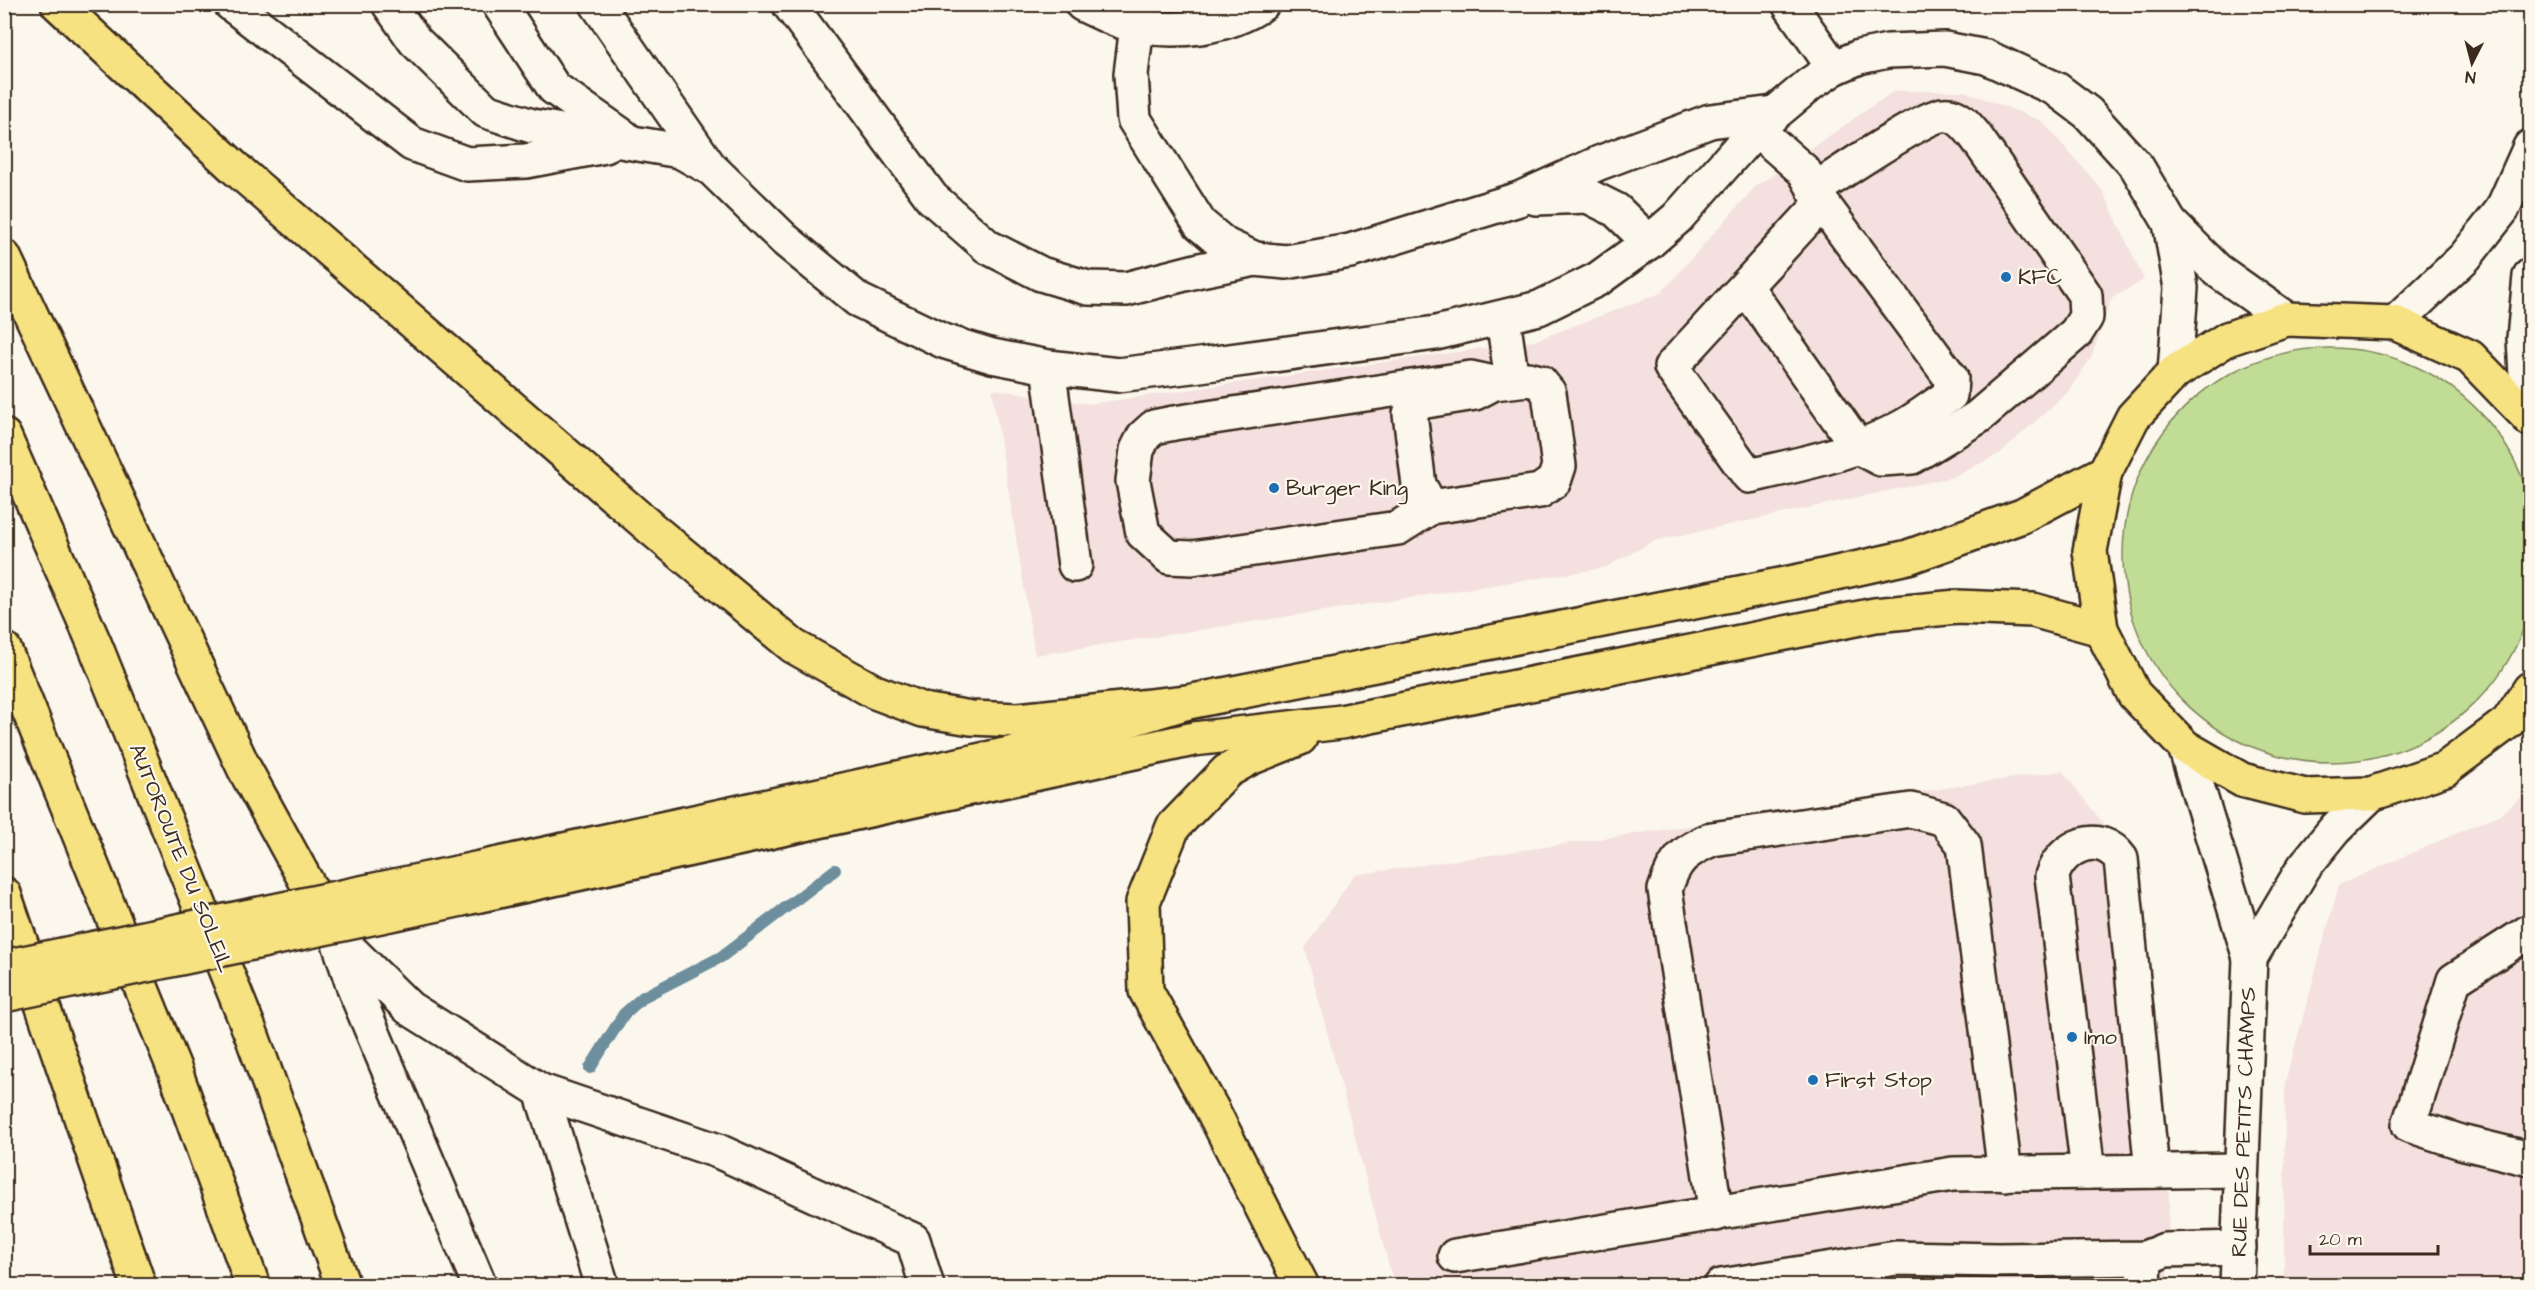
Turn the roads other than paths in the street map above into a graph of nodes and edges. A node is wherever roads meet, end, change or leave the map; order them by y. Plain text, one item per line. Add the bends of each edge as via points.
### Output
1 (58, 4) edge
2 (231, 4) edge
3 (389, 4) edge
4 (499, 4) edge
5 (597, 4) edge
6 (789, 4) edge
7 (1082, 4) edge
8 (1262, 4) edge
9 (1789, 4) edge
10 (1137, 26) junction
11 (1834, 68) junction
12 (1765, 121) junction
13 (630, 141) junction
14 (2530, 147) edge
15 (712, 170) junction
16 (1818, 196) junction
17 (1519, 199) junction
18 (2170, 223) junction
19 (1649, 242) junction
20 (4, 257) edge
21 (1255, 259) junction
22 (2530, 276) edge
23 (1746, 287) junction
24 (1503, 319) junction
25 (2286, 319) junction
26 (2395, 323) junction
27 (1048, 367) junction
28 (2175, 372) junction
29 (1503, 381) junction
30 (2529, 417) edge
31 (4, 436) edge
32 (1858, 447) junction
33 (2105, 472) junction
34 (1431, 507) junction
35 (1075, 565) dead end
36 (2101, 629) junction
37 (4, 649) edge
38 (2530, 689) edge
39 (1188, 702) junction
40 (1341, 722) junction
41 (2184, 747) junction
42 (2371, 794) junction
43 (460, 886) junction
44 (4, 894) edge
45 (2530, 931) edge
46 (337, 937) junction
47 (2250, 958) junction
48 (4, 967) edge
49 (4, 995) edge
50 (541, 1091) junction
51 (2530, 1159) edge
52 (2240, 1170) junction
53 (2152, 1171) junction
54 (2088, 1172) junction
55 (2005, 1174) junction
56 (1716, 1214) junction
57 (2239, 1248) junction
58 (1455, 1256) dead end
59 (2145, 1272) edge
60 (2243, 1285) edge
61 (139, 1286) edge
62 (253, 1286) edge
63 (343, 1286) edge
64 (480, 1286) edge
65 (602, 1286) edge
66 (927, 1286) edge
67 (1302, 1286) edge
68 (1721, 1286) edge

1 - 39 main road via 235,168 643,521 793,645 875,692 923,710 971,718 1018,720
2 - 13 street via 411,144 467,164 526,160
3 - 13 street via 415,41 486,111 532,126
4 - 13 street via 554,88
5 - 15 street
6 - 21 street via 932,198 988,247 1041,274 1088,288 1126,289
7 - 10 street
8 - 10 street via 1251,13 1195,29
9 - 11 street
10 - 21 street via 1131,74 1134,119 1200,224 1225,245
11 - 12 street
11 - 18 street via 1888,51 1945,49 1986,57 2024,72 2088,113 2137,167
12 - 16 street
12 - 17 street via 1710,121 1599,163
12 - 19 street via 1677,218
13 - 15 street via 680,150
14 - 26 street via 2502,210 2465,256
15 - 27 street via 784,240 858,300 943,341
16 - 23 street
16 - 32 street via 1951,378 1950,395 1904,426
16 - 32 street via 1922,124 1943,114 1961,119 2085,295 2086,317 2076,333 1978,417 1912,457 1881,459
17 - 19 street via 1588,196 1616,210
17 - 21 street via 1340,253 1286,262
18 - 25 street via 2217,270
18 - 28 street via 2181,288
19 - 24 street via 1598,279 1539,308
20 - 46 main road via 244,768
22 - 30 street via 2524,338
23 - 32 street
23 - 32 street via 1671,367 1749,476
24 - 27 street via 1436,333 1118,375
24 - 29 street
25 - 26 main road
25 - 28 main road via 2227,339
26 - 30 main road via 2470,357
27 - 35 street
28 - 33 main road via 2133,417
29 - 34 street via 1475,393 1420,402 1413,407 1410,414 1419,485
29 - 34 street via 1540,382 1549,393 1558,466 1554,481 1540,491
29 - 34 street via 1471,378 1174,423 1154,427 1137,450 1133,480 1143,533 1169,557 1192,558 1398,528
31 - 63 main road, AUTOROUTE DU SOLEIL via 95,645 248,1025
33 - 36 main road via 2090,550
33 - 39 main road via 2022,516 1908,557
36 - 40 main road via 2033,610 1957,607 1875,615
36 - 41 main road via 2134,694
37 - 62 main road via 174,1068
38 - 42 main road via 2508,722 2445,770
39 - 43 main road via 1033,749
40 - 43 main road via 1194,739
40 - 67 main road via 1227,771 1173,827 1143,902 1146,991 1214,1111
41 - 42 main road via 2252,783 2305,796
41 - 47 street, RUE DES PETITS CHAMPS
42 - 47 street, RUE DES PETITS CHAMPS via 2304,867
43 - 48 main road, bridge
43 - 49 main road, bridge
44 - 61 main road
45 - 51 street via 2454,980 2409,1125
46 - 50 street via 409,1008
46 - 64 street via 354,988
47 - 52 street, RUE DES PETITS CHAMPS
50 - 65 street
50 - 66 street via 718,1150 913,1240
52 - 53 street
52 - 57 street, RUE DES PETITS CHAMPS
53 - 54 street
53 - 54 street via 2121,859 2108,848 2088,844 2068,850 2052,876
54 - 55 street
55 - 56 street via 1953,1174
55 - 56 street via 1964,844 1944,819 1911,810 1712,839 1691,848 1672,868 1665,890
56 - 58 street
57 - 59 street via 2165,1250
57 - 60 street, RUE DES PETITS CHAMPS
59 - 68 street via 1998,1260 1896,1258

